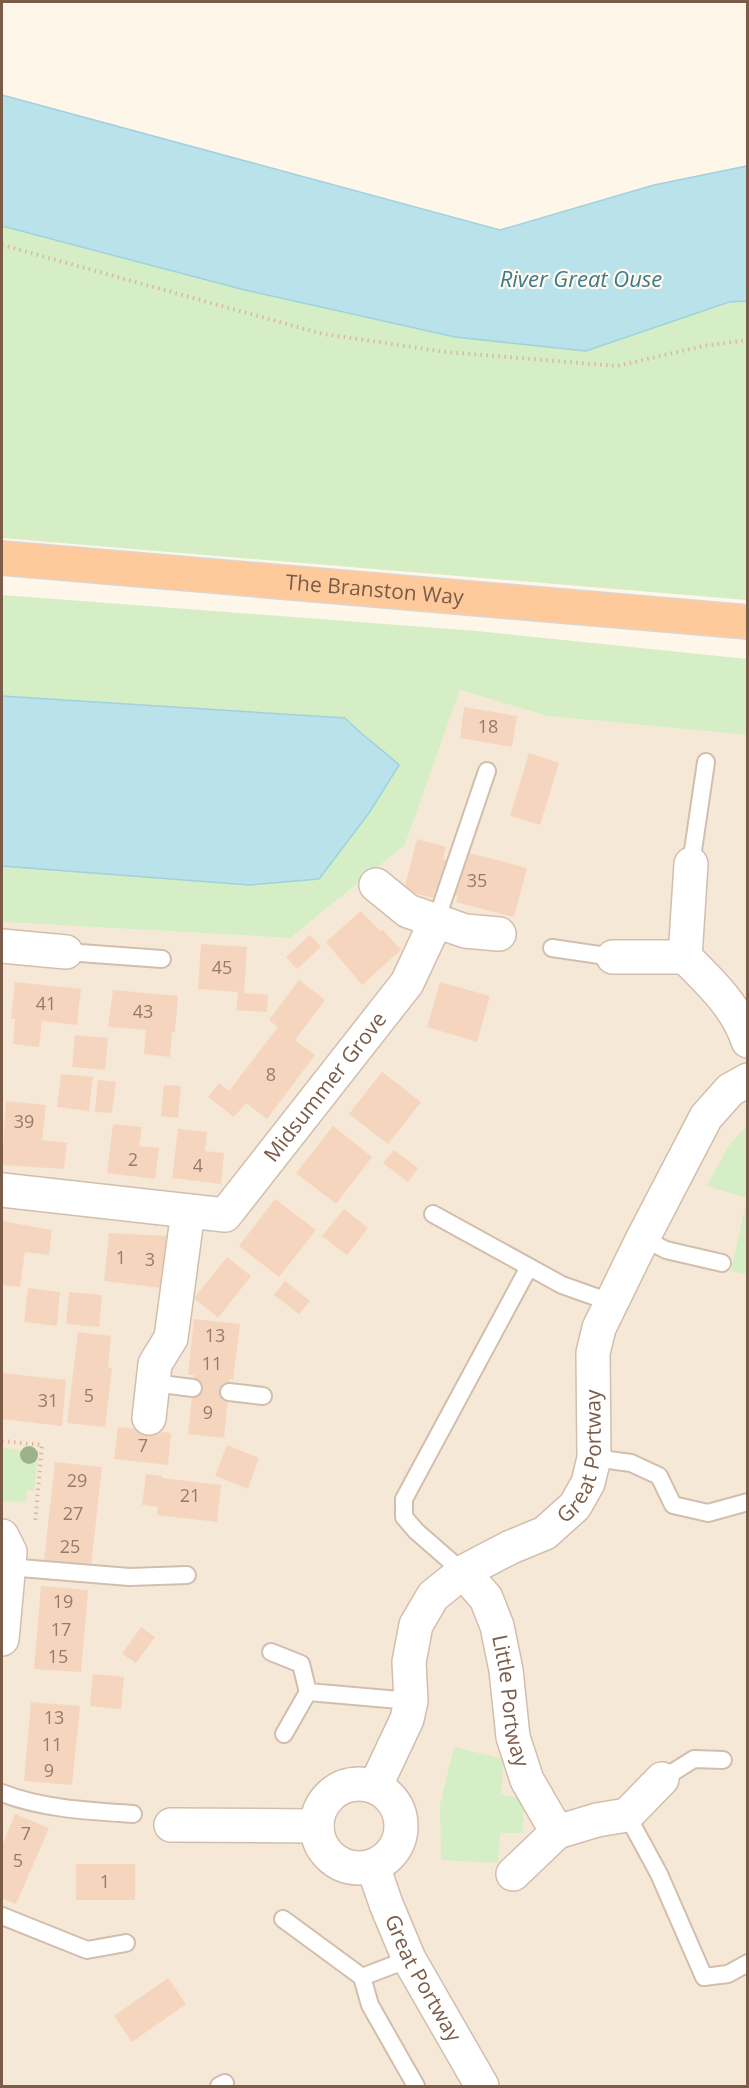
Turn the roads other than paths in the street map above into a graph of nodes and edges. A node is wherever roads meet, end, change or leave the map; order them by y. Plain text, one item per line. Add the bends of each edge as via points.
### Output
1 (2, 558) edge
2 (747, 622) edge
3 (705, 762) dead end
4 (487, 771) dead end
5 (691, 864) joint
6 (376, 885) dead end
7 (436, 921) junction
8 (499, 934) dead end
9 (2, 946) edge
10 (552, 948) dead end
11 (66, 952) joint
12 (613, 957) joint
13 (686, 957) junction
14 (162, 959) dead end
15 (747, 1041) edge
16 (747, 1080) edge
17 (2, 1190) edge
18 (188, 1211) junction
19 (433, 1214) dead end
20 (643, 1238) junction
21 (722, 1263) dead end
22 (529, 1267) junction
23 (610, 1302) junction
24 (153, 1383) junction
25 (193, 1388) dead end
26 (229, 1392) dead end
27 (263, 1396) dead end
28 (149, 1418) dead end
29 (594, 1458) junction
30 (747, 1502) edge
31 (2, 1536) edge
32 (19, 1568) junction
33 (463, 1572) junction
34 (187, 1575) dead end
35 (2, 1639) edge
36 (271, 1652) dead end
37 (308, 1692) junction
38 (411, 1701) junction
39 (284, 1734) dead end
40 (723, 1760) dead end
41 (662, 1779) joint
42 (375, 1787) junction
43 (2, 1793) edge
44 (133, 1814) dead end
45 (627, 1815) junction
46 (171, 1825) dead end
47 (317, 1826) junction
48 (557, 1832) junction
49 (373, 1866) junction
50 (513, 1874) dead end
51 (2, 1916) edge
52 (283, 1919) dead end
53 (126, 1943) dead end
54 (409, 1959) junction
55 (747, 1963) edge
56 (362, 1977) junction
57 (416, 2086) edge
58 (482, 2086) edge

1 - 2 highway, The Branston Way
3 - 5 lane
4 - 7 lane, Midsummer Grove
5 - 13 street
6 - 7 street via 408,911
7 - 8 street via 465,931
7 - 18 street, Midsummer Grove via 407,983 225,1215
9 - 11 street
10 - 12 lane
11 - 14 lane
12 - 13 street
13 - 15 street via 716,987 742,1025
16 - 20 street, Great Portway via 730,1090 706,1116
17 - 18 street, Midsummer Grove
18 - 24 street via 171,1338 155,1364
19 - 22 lane
20 - 21 lane via 666,1250
20 - 23 street, Great Portway
22 - 23 lane via 562,1285
22 - 33 lane via 404,1499 404,1517
23 - 29 street, Great Portway via 593,1353
24 - 25 lane
24 - 28 street
26 - 27 lane
29 - 30 lane via 631,1463 659,1476 673,1505 708,1513
29 - 33 street, Great Portway via 588,1483 575,1506 545,1533
31 - 32 street
32 - 34 lane via 129,1577
32 - 35 street
33 - 38 street, Great Portway via 433,1596 416,1625 409,1662
33 - 48 street, Little Portway via 486,1598 497,1626 513,1737 527,1780
36 - 37 lane via 301,1664
37 - 38 lane
37 - 39 lane
38 - 42 street, Great Portway via 407,1719
40 - 41 lane via 694,1759
41 - 45 street
42 - 47 street via 362,1784 336,1791 320,1812
42 - 49 street via 396,1806 401,1820 395,1848
43 - 44 lane via 76,1810
45 - 48 street
45 - 55 lane via 659,1874 704,1977 728,1974
46 - 47 street
47 - 49 street via 325,1851 335,1861 347,1867
48 - 50 street
49 - 54 street, Great Portway
51 - 53 lane via 87,1950
52 - 56 lane
54 - 56 lane
54 - 58 street, Great Portway
56 - 57 lane via 370,2005

